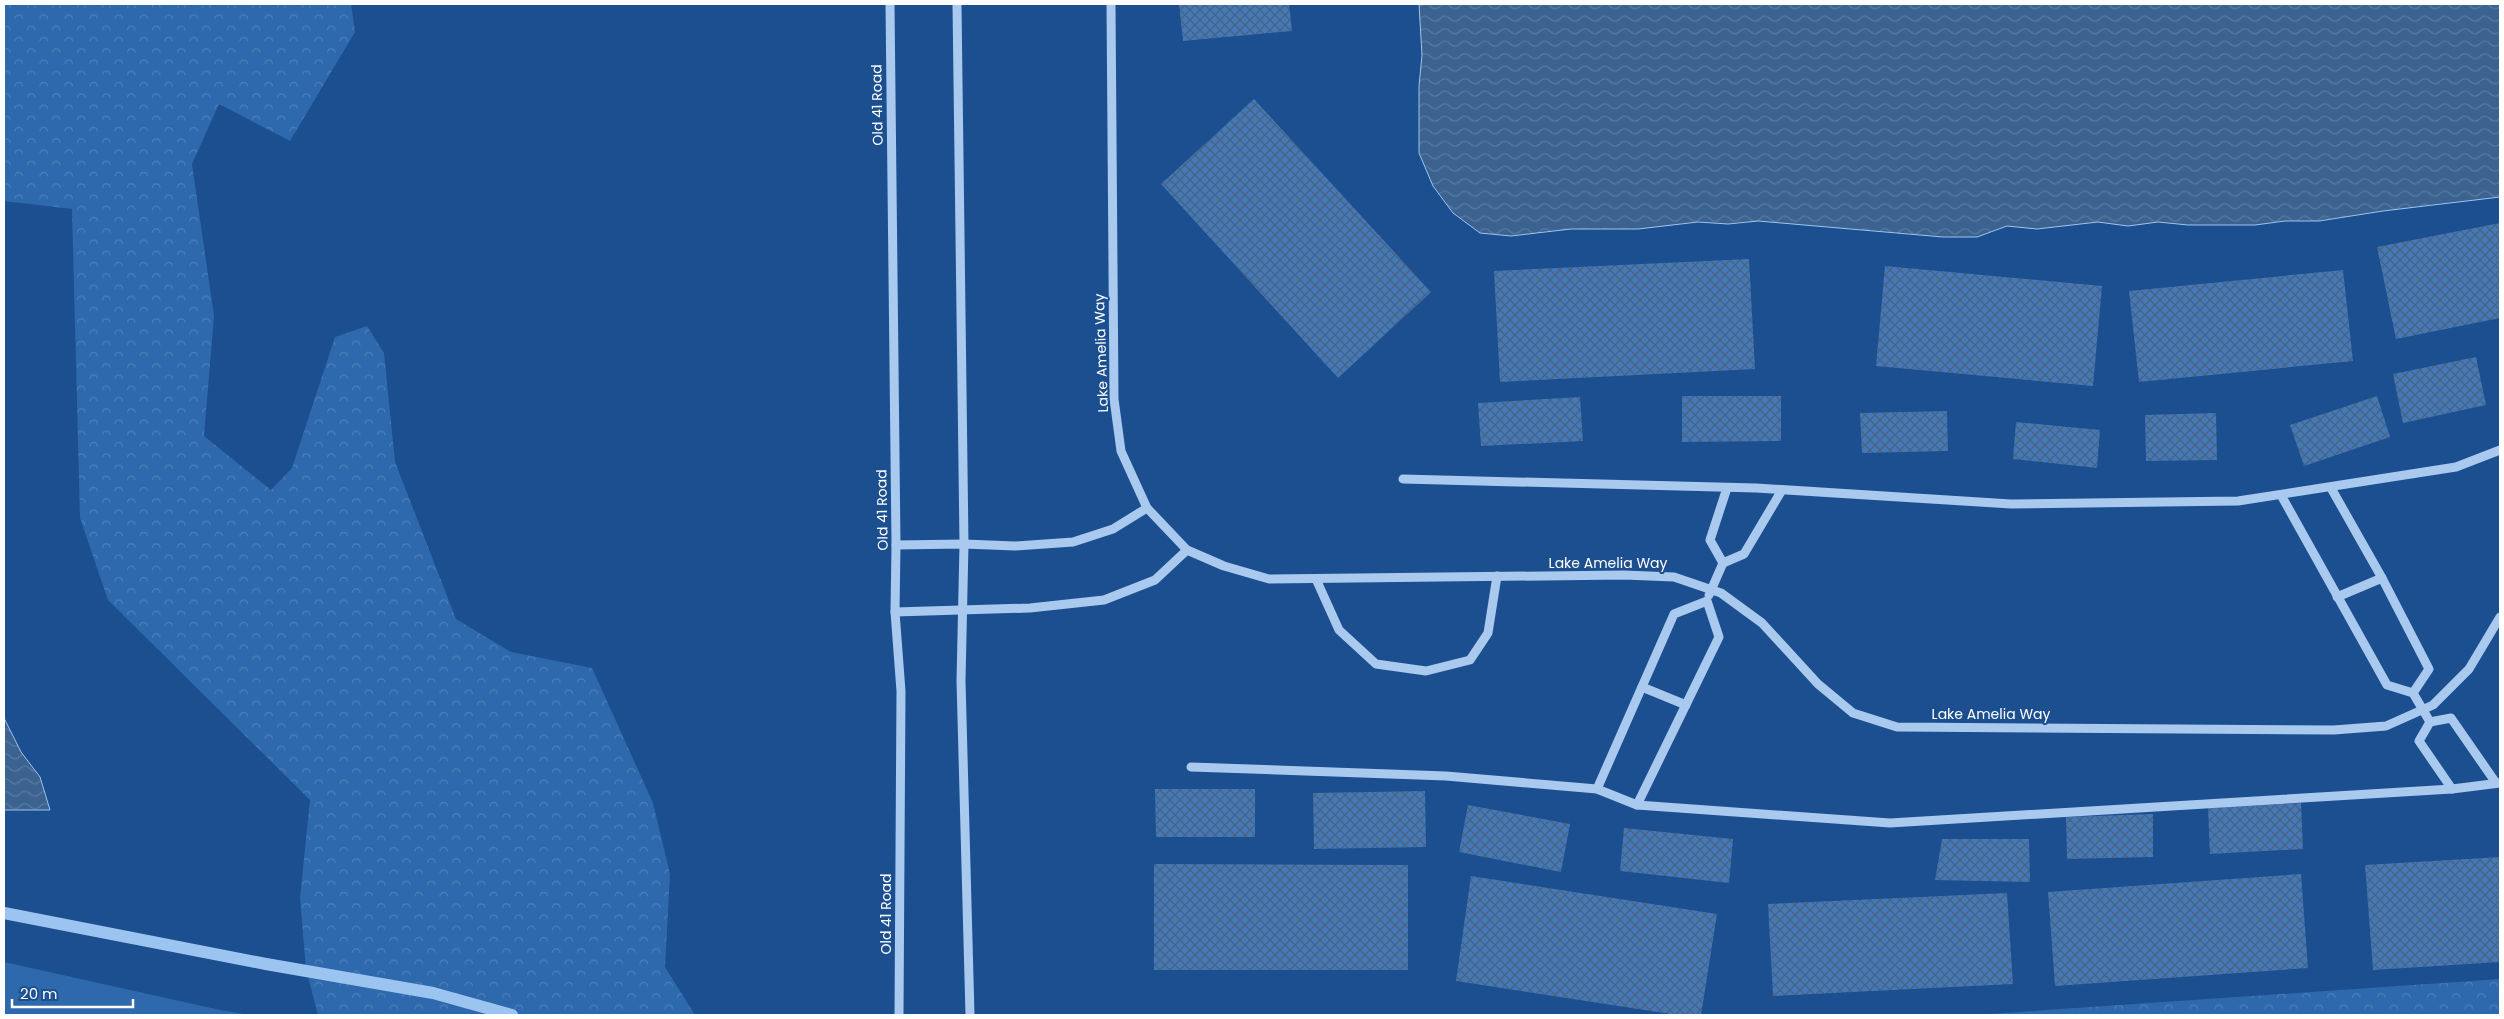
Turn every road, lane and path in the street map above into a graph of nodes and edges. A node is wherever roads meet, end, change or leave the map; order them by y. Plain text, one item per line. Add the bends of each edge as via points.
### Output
1 (890, 4) edge
2 (958, 4) edge
3 (1111, 4) edge
4 (2500, 450) edge
5 (1403, 478) dead end
6 (1727, 488) junction
7 (2331, 488) junction
8 (1782, 490) junction
9 (2280, 495) junction
10 (1147, 508) junction
11 (964, 544) junction
12 (896, 545) junction
13 (1187, 550) junction
14 (1723, 563) junction
15 (1497, 576) junction
16 (2382, 578) junction
17 (1316, 579) junction
18 (1711, 590) junction
19 (2337, 597) junction
20 (1706, 602) junction
21 (962, 611) junction
22 (895, 612) junction
23 (2500, 617) edge
24 (1642, 687) junction
25 (2413, 693) junction
26 (1686, 705) junction
27 (2422, 712) junction
28 (2430, 722) junction
29 (1191, 767) dead end
30 (2498, 783) edge
31 (2452, 789) junction
32 (1597, 790) junction
33 (1637, 805) junction
34 (899, 1015) edge
35 (970, 1015) edge

1 - 12 street, Old 41 Road
2 - 11 street
3 - 10 street, Lake Amelia Way via 1114,399 1121,451
4 - 7 street via 2456,467
5 - 6 street
6 - 8 street
6 - 14 street via 1710,540
7 - 9 street
7 - 16 street
8 - 9 street via 2011,504 2238,501
8 - 14 street via 1744,554
9 - 19 street
10 - 11 street via 1113,529 1073,542 1015,546
10 - 13 street, Lake Amelia Way
11 - 12 street
11 - 21 street
12 - 22 street, Old 41 Road
13 - 17 street, Lake Amelia Way via 1224,566 1269,579
13 - 21 street via 1155,580 1104,600
14 - 18 street
15 - 17 street, Lake Amelia Way
15 - 17 street via 1488,634 1470,660 1426,671 1376,664 1339,630
15 - 18 street, Lake Amelia Way via 1674,577
16 - 19 street
16 - 25 street via 2429,669
18 - 20 street
18 - 27 street, Lake Amelia Way via 1762,623 1818,684 1853,713 1897,727 2334,730 2386,726
19 - 25 street via 2386,684
20 - 24 street via 1674,614
20 - 26 street via 1719,637
21 - 22 street
21 - 35 street
22 - 34 street, Old 41 Road via 901,691
23 - 27 street, Lake Amelia Way via 2470,669 2433,706
24 - 26 street
24 - 32 street
25 - 27 street
26 - 33 street
27 - 28 street
28 - 30 street via 2451,718
28 - 31 street via 2419,741
29 - 32 street via 1446,776
30 - 31 street
31 - 33 street via 1890,823
32 - 33 street

